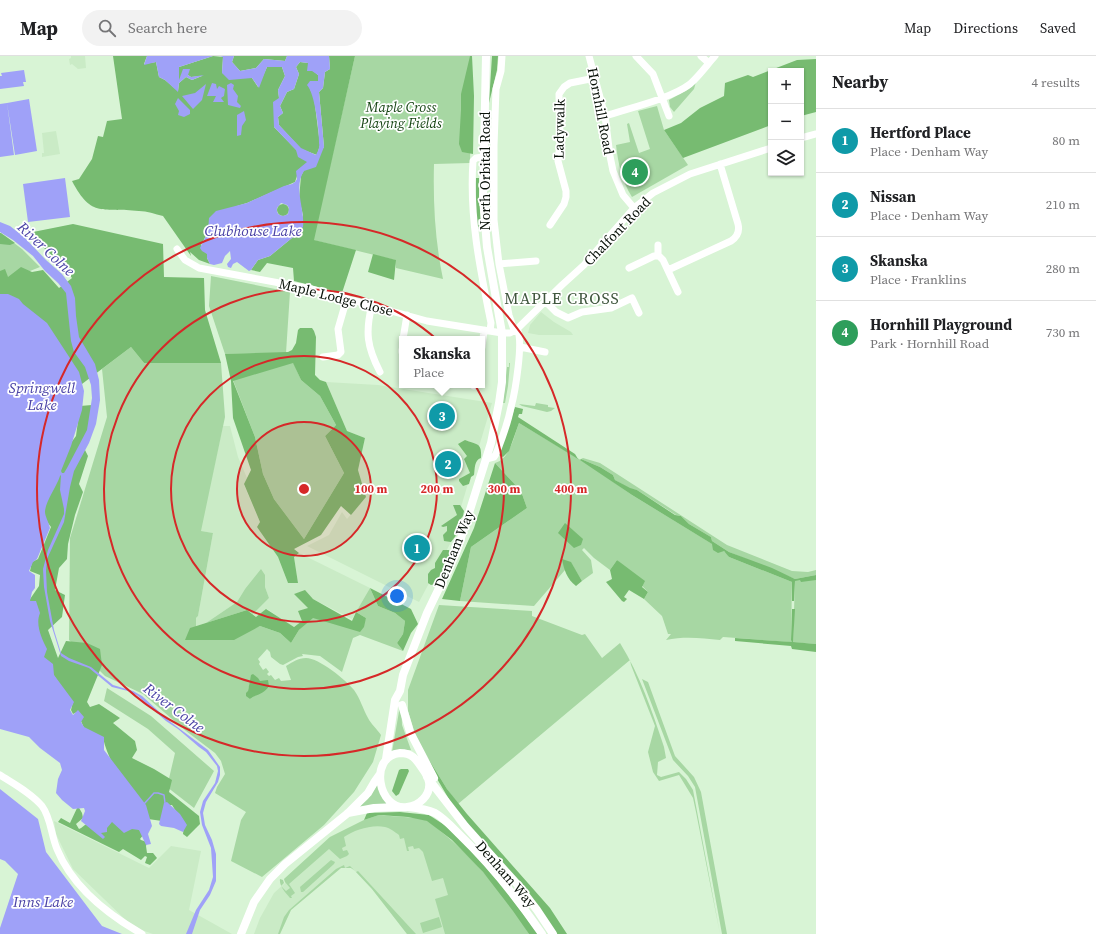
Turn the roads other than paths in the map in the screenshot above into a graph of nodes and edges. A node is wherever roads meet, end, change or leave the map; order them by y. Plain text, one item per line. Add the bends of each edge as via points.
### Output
1 (486, 56) edge
2 (502, 56) edge
3 (589, 56) edge
4 (636, 56) edge
5 (701, 56) edge
6 (715, 56) edge
7 (709, 63) junction
8 (595, 78) junction
9 (662, 97) junction
10 (605, 116) junction
11 (669, 116) dead end
12 (816, 134) edge
13 (804, 137) edge
14 (484, 146) junction
15 (494, 146) junction
16 (768, 149) edge
17 (484, 157) junction
18 (720, 164) junction
19 (634, 208) junction
20 (550, 224) dead end
21 (658, 245) dead end
22 (177, 249) dead end
23 (658, 255) junction
24 (536, 262) dead end
25 (499, 264) junction
26 (632, 264) dead end
27 (668, 270) junction
28 (678, 292) dead end
29 (347, 298) junction
30 (545, 302) junction
31 (372, 305) junction
32 (639, 313) dead end
33 (407, 315) junction
34 (516, 330) junction
35 (487, 331) junction
36 (502, 333) junction
37 (404, 336) edge
38 (485, 337) edge
39 (520, 347) junction
40 (544, 352) dead end
41 (323, 357) dead end
42 (380, 372) dead end
43 (486, 459) junction
44 (400, 691) junction
45 (402, 705) junction
46 (386, 760) junction
47 (416, 760) junction
48 (380, 774) junction
49 (0, 775) edge
50 (428, 777) junction
51 (398, 807) junction
52 (408, 807) junction
53 (450, 807) junction
54 (348, 813) junction
55 (142, 934) edge
56 (241, 934) edge
57 (542, 934) edge
58 (553, 934) edge

1 - 14 main road, North Orbital Road
2 - 15 street via 496,89
3 - 8 street, Hornhill Road
4 - 9 street via 653,74
5 - 7 street
6 - 7 street
7 - 9 street via 688,85
8 - 10 street, Hornhill Road
8 - 20 street, Ladywalk via 570,83 559,94 558,161 566,197
9 - 10 street
9 - 11 street
10 - 19 street, Hornhill Road via 613,171 623,195
12 - 13 street
14 - 15 street
14 - 17 main road, North Orbital Road
15 - 25 street via 494,220
16 - 18 street, Chalfont Road
17 - 35 street via 473,161 472,196 475,234 491,323
17 - 36 main road, North Orbital Road via 483,198 487,247
18 - 19 street, Chalfont Road via 663,187
18 - 27 street via 738,224 737,236
19 - 30 street, Chalfont Road via 592,257
21 - 23 street
22 - 29 street, Maple Lodge Close via 185,260 199,268 291,284
23 - 26 street
23 - 27 street
24 - 25 street
25 - 34 street via 509,315
27 - 28 street
29 - 31 street, Maple Lodge Close
29 - 41 street via 338,329 341,352 338,355
30 - 32 street via 568,318 582,312 611,308 632,298
30 - 34 street, Chalfont Road
31 - 33 street, Maple Lodge Close
31 - 42 street via 367,339 372,358
33 - 35 street, Maple Lodge Close
33 - 37 street
34 - 36 street, Chalfont Road
34 - 39 street via 520,336
35 - 36 street, Maple Lodge Close
35 - 38 street
36 - 43 main road, Denham Way via 502,382
39 - 40 street
39 - 43 street via 507,424 496,454
43 - 44 main road, Denham Way via 456,552 427,613
44 - 45 main road, Denham Way
44 - 46 main road, Denham Way via 395,700
45 - 47 main road, Denham Way via 405,726
45 - 53 main road via 416,745
46 - 47 main road via 400,753 410,754
46 - 48 main road
47 - 50 main road
48 - 51 main road via 386,796
48 - 54 main road via 368,793
49 - 55 street via 32,797 44,809 56,847 75,880 114,916
50 - 52 main road via 429,787 426,795 415,806
50 - 53 main road, Denham Way
51 - 52 main road
51 - 54 main road
52 - 57 main road, Denham Way via 434,812 451,826 502,881
53 - 58 main road, Denham Way via 517,884
54 - 56 main road via 270,879 254,902

